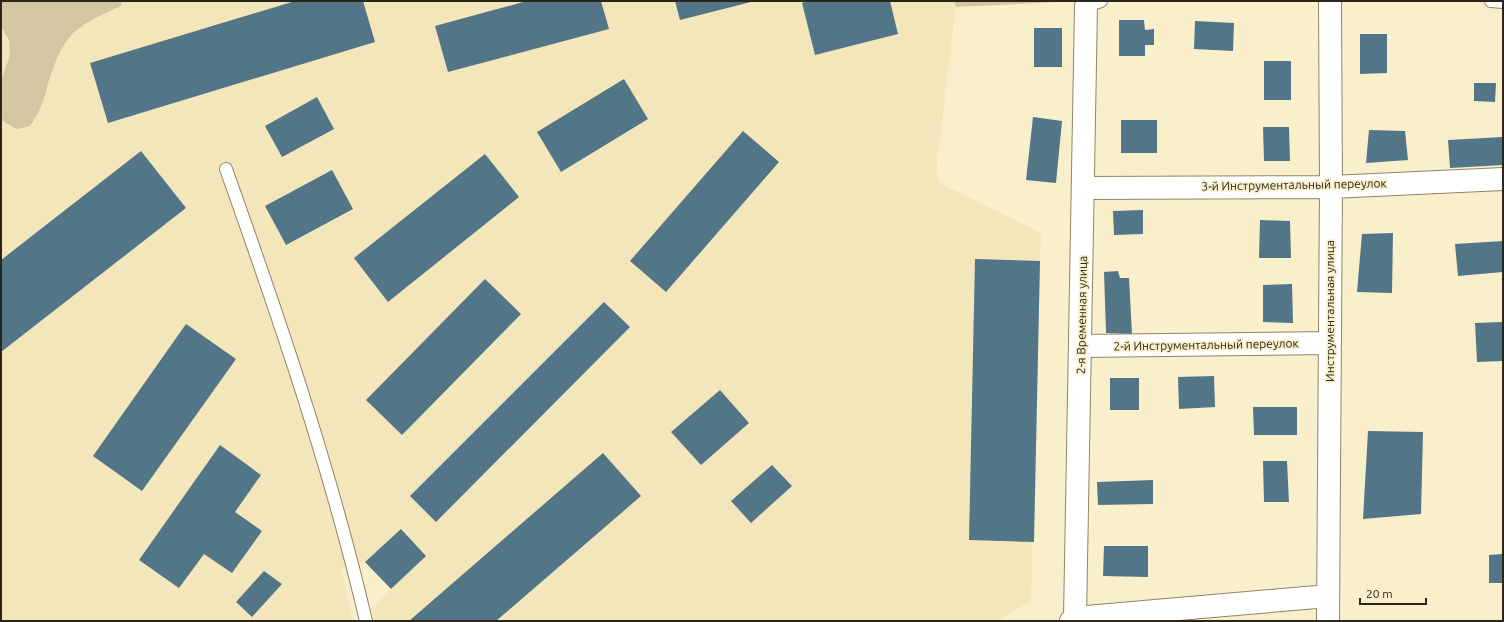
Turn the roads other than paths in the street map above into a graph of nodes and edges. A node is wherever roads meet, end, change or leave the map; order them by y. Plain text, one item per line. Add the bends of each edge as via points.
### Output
1 (1330, 1) edge
2 (1491, 1) edge
3 (1503, 2) edge
4 (1094, 4) edge
5 (226, 169) dead end
6 (1503, 179) edge
7 (1331, 186) junction
8 (1084, 188) junction
9 (1330, 343) junction
10 (1081, 346) junction
11 (1328, 596) junction
12 (1073, 620) edge
13 (366, 621) edge
14 (1328, 621) edge

1 - 7 street, Инструментальная улица
2 - 3 lane
4 - 8 street, 2-я Временная улица
5 - 13 lane via 296,372 351,558
6 - 7 street, 3-й Инструментальный переулок
7 - 8 street, 3-й Инструментальный переулок
7 - 9 street, Инструментальная улица
8 - 10 street, 2-я Временная улица
9 - 10 street, 2-й Инструментальный переулок
9 - 11 street, Инструментальная улица
10 - 12 street, 2-я Временная улица
11 - 12 street
11 - 14 street, Инструментальная улица

